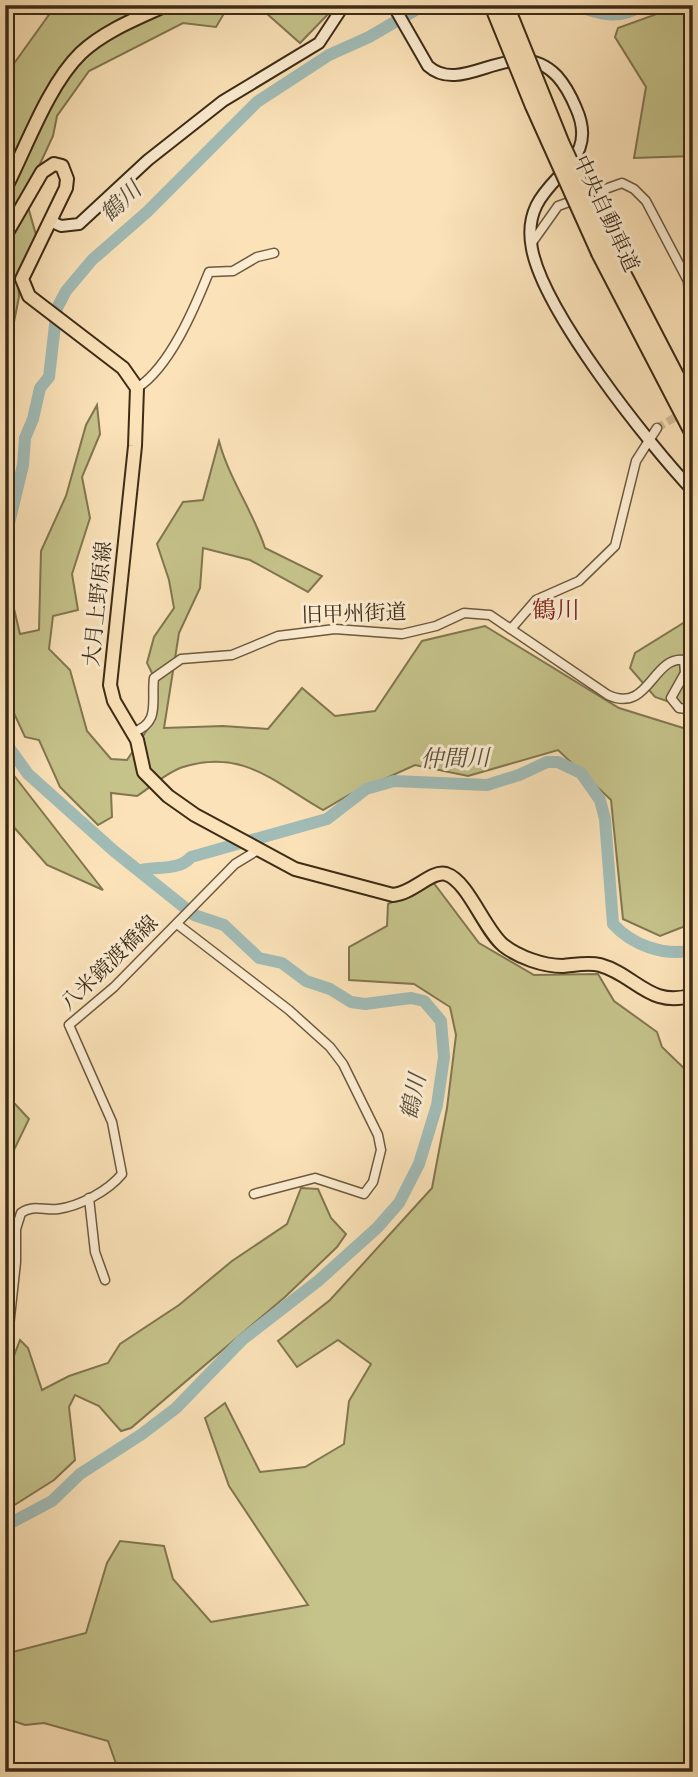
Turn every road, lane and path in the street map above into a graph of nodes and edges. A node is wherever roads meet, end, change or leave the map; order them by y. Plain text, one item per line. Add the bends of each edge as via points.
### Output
1 (166, 5) edge
2 (344, 5) edge
3 (393, 5) edge
4 (492, 5) edge
5 (506, 5) edge
6 (5, 189) edge
7 (50, 221) junction
8 (5, 236) edge
9 (531, 244) junction
10 (604, 249) junction
11 (274, 253) dead end
12 (693, 343) edge
13 (137, 388) junction
14 (693, 408) edge
15 (657, 428) tunnel mouth
16 (693, 434) edge
17 (648, 439) junction
18 (693, 491) edge
19 (511, 629) junction
20 (693, 710) edge
21 (132, 732) junction
22 (255, 849) junction
23 (177, 924) junction
24 (693, 995) edge
25 (254, 1194) dead end
26 (89, 1198) junction
27 (105, 1280) dead end
28 (5, 1363) edge

1 - 6 main road via 104,36 76,59
2 - 7 street via 319,43 223,101 148,160 79,224 61,226
3 - 9 street via 428,66 446,76 506,61 532,62 549,69 570,94 584,140 576,159 541,196
4 - 10 highway, 中央自動車道, bridge via 543,131
5 - 10 highway, 中央自動車道, bridge
7 - 8 main road via 67,179 65,170 54,164 42,172
7 - 13 main road via 22,279 29,296 123,368
9 - 12 street via 558,206 622,183 635,189 646,201 688,281
9 - 17 street via 568,328
10 - 14 highway, 中央自動車道
10 - 16 highway, 中央自動車道
11 - 13 street via 233,271 209,272 182,333
13 - 21 main road, 大月上野原線 via 110,685
15 - 17 street
17 - 18 street
17 - 19 street via 633,470 615,546 579,581 536,600
19 - 20 street, 旧甲州街道 via 622,701 635,697 672,661 684,660 685,673 671,698 679,708
19 - 21 street, 旧甲州街道 via 490,615 470,612 402,634 335,629 278,636 222,657 181,659 154,678 151,720
21 - 22 main road, 大月上野原線 via 148,778 181,806
22 - 23 street via 229,869
22 - 24 main road, 大月上野原線 via 295,869 393,895 410,892 437,874 449,875 495,936 513,951 547,965 598,964 659,998
23 - 25 street via 330,1047 378,1135 381,1150 373,1182 364,1194 315,1178
23 - 26 street, 八米鏡渡橋線 via 69,1025 100,1091 122,1163 117,1181
26 - 27 street via 95,1252
26 - 28 street, 八米鏡渡橋線 via 60,1209 34,1207 21,1213

